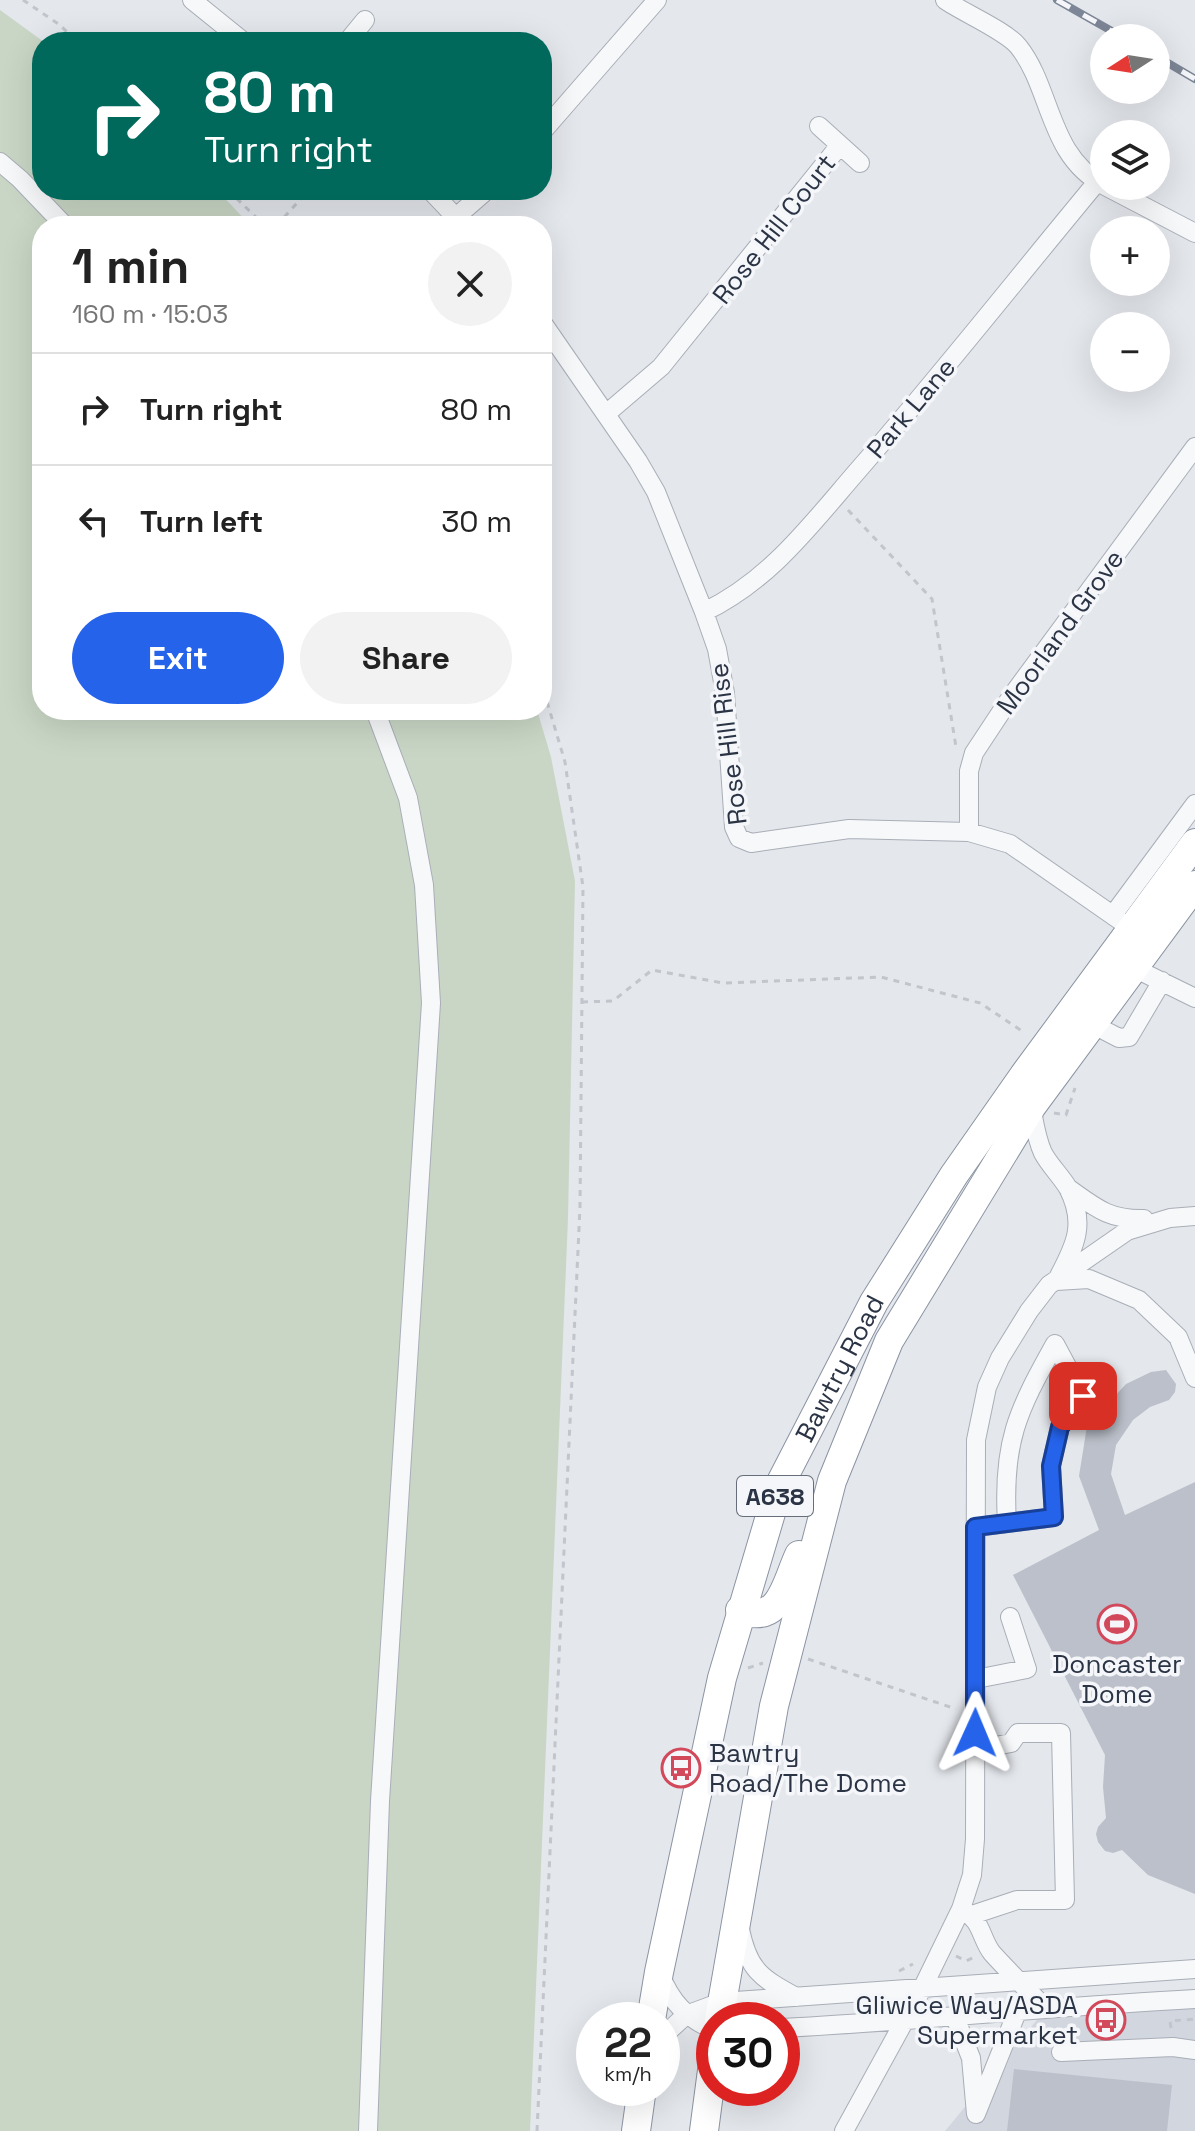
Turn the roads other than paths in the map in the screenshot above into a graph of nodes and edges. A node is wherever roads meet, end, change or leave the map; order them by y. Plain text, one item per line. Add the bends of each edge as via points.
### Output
1 (192, 0) edge
2 (657, 0) edge
3 (945, 0) edge
4 (365, 20) dead end
5 (232, 32) edge
6 (355, 32) edge
7 (552, 121) edge
8 (819, 126) dead end
9 (840, 145) junction
10 (0, 162) edge
11 (860, 163) dead end
12 (1090, 174) edge
13 (32, 192) edge
14 (1090, 198) edge
15 (40, 200) edge
16 (439, 200) edge
17 (479, 200) edge
18 (1132, 200) edge
19 (55, 216) edge
20 (454, 216) edge
21 (465, 216) edge
22 (1195, 233) edge
23 (552, 336) edge
24 (606, 414) junction
25 (1195, 447) edge
26 (704, 612) junction
27 (379, 720) edge
28 (1195, 804) edge
29 (969, 832) junction
30 (1195, 843) edge
31 (1194, 890) edge
32 (1122, 921) junction
33 (1134, 968) junction
34 (1162, 981) junction
35 (1195, 998) edge
36 (1092, 1024) junction
37 (1024, 1075) junction
38 (1032, 1106) junction
39 (1068, 1188) junction
40 (1195, 1216) edge
41 (1170, 1218) junction
42 (1056, 1281) junction
43 (1188, 1343) edge
44 (1195, 1378) edge
45 (832, 1481) junction
46 (1007, 1523) junction
47 (975, 1527) junction
48 (740, 1610) junction
49 (1010, 1617) dead end
50 (976, 1679) junction
51 (975, 1750) junction
52 (967, 1912) junction
53 (737, 1914) junction
54 (1195, 1969) edge
55 (659, 1972) junction
56 (1019, 1981) junction
57 (922, 1989) junction
58 (796, 1997) junction
59 (1195, 1999) edge
60 (654, 2002) edge
61 (722, 2002) edge
62 (769, 2002) edge
63 (1046, 2009) junction
64 (1017, 2012) junction
65 (696, 2014) edge
66 (686, 2015) junction
67 (955, 2017) junction
68 (680, 2020) edge
69 (696, 2020) edge
70 (902, 2022) junction
71 (800, 2027) edge
72 (1195, 2050) edge
73 (1061, 2052) dead end
74 (639, 2106) edge
75 (707, 2106) edge
76 (368, 2131) edge
77 (636, 2131) edge
78 (704, 2131) edge
79 (844, 2131) edge

1 - 5 street
2 - 7 street
3 - 12 street via 1016,43 1057,133 1072,158
4 - 6 street
8 - 9 street, Rose Hill Court
9 - 11 street, Rose Hill Court
9 - 24 street, Rose Hill Court via 661,367
10 - 13 street
14 - 26 street, Park Lane via 783,556 752,585
15 - 19 street
16 - 20 street
17 - 21 street
18 - 22 street
23 - 24 street, Rose Hill Rise
24 - 26 street, Rose Hill Rise via 656,492
25 - 29 street, Moorland Grove via 974,753
26 - 29 street, Rose Hill Rise via 725,693 739,838 751,843 849,829
27 - 76 street via 408,798 424,885 431,1003 381,1785
28 - 32 street
29 - 32 street, Rose Hill Rise via 1010,844
30 - 32 highway, Bawtry Road / A638
31 - 33 highway, Bawtry Road / A638
32 - 37 highway, Bawtry Road / A638
33 - 34 street
33 - 36 highway, Bawtry Road / A638
34 - 35 street
34 - 36 street via 1129,1037 1119,1038
36 - 38 highway, Bawtry Road / A638
37 - 38 street
37 - 48 highway, Bawtry Road / A638 via 874,1302 779,1486
38 - 39 street via 1044,1155
38 - 45 highway, Bawtry Road / A638 via 889,1341
39 - 41 street via 1122,1219
39 - 42 street via 1077,1213 1076,1244
40 - 41 street
41 - 42 street via 1127,1231
42 - 43 street via 1089,1279 1139,1300
42 - 47 street via 1029,1311 987,1387 976,1440
43 - 44 street
45 - 48 highway via 775,1609 763,1615
45 - 53 highway, Bawtry Road / A638 via 774,1706
46 - 46 street via 1054,1517 1051,1466 1060,1427 1083,1396 1055,1344 1025,1398 1009,1444
46 - 47 street
47 - 50 street
48 - 55 highway, Bawtry Road / A638
49 - 50 street via 1027,1669
50 - 51 street
51 - 52 street via 975,1839
51 - 52 street via 1011,1743 1018,1733 1061,1733 1065,1900 1017,1900
52 - 56 street via 989,1949
52 - 57 street
53 - 58 street via 755,1971
53 - 61 highway, Bawtry Road / A638
54 - 56 street
55 - 60 highway, Bawtry Road / A638
55 - 66 street
56 - 57 street
56 - 63 street
57 - 58 street
57 - 70 street
58 - 62 street
59 - 63 street
63 - 64 street
64 - 67 street
64 - 67 street via 976,2114 971,2058
65 - 66 street
66 - 68 street
66 - 69 street
67 - 70 street
70 - 71 street
70 - 79 street
72 - 73 street
74 - 77 highway
75 - 78 highway

